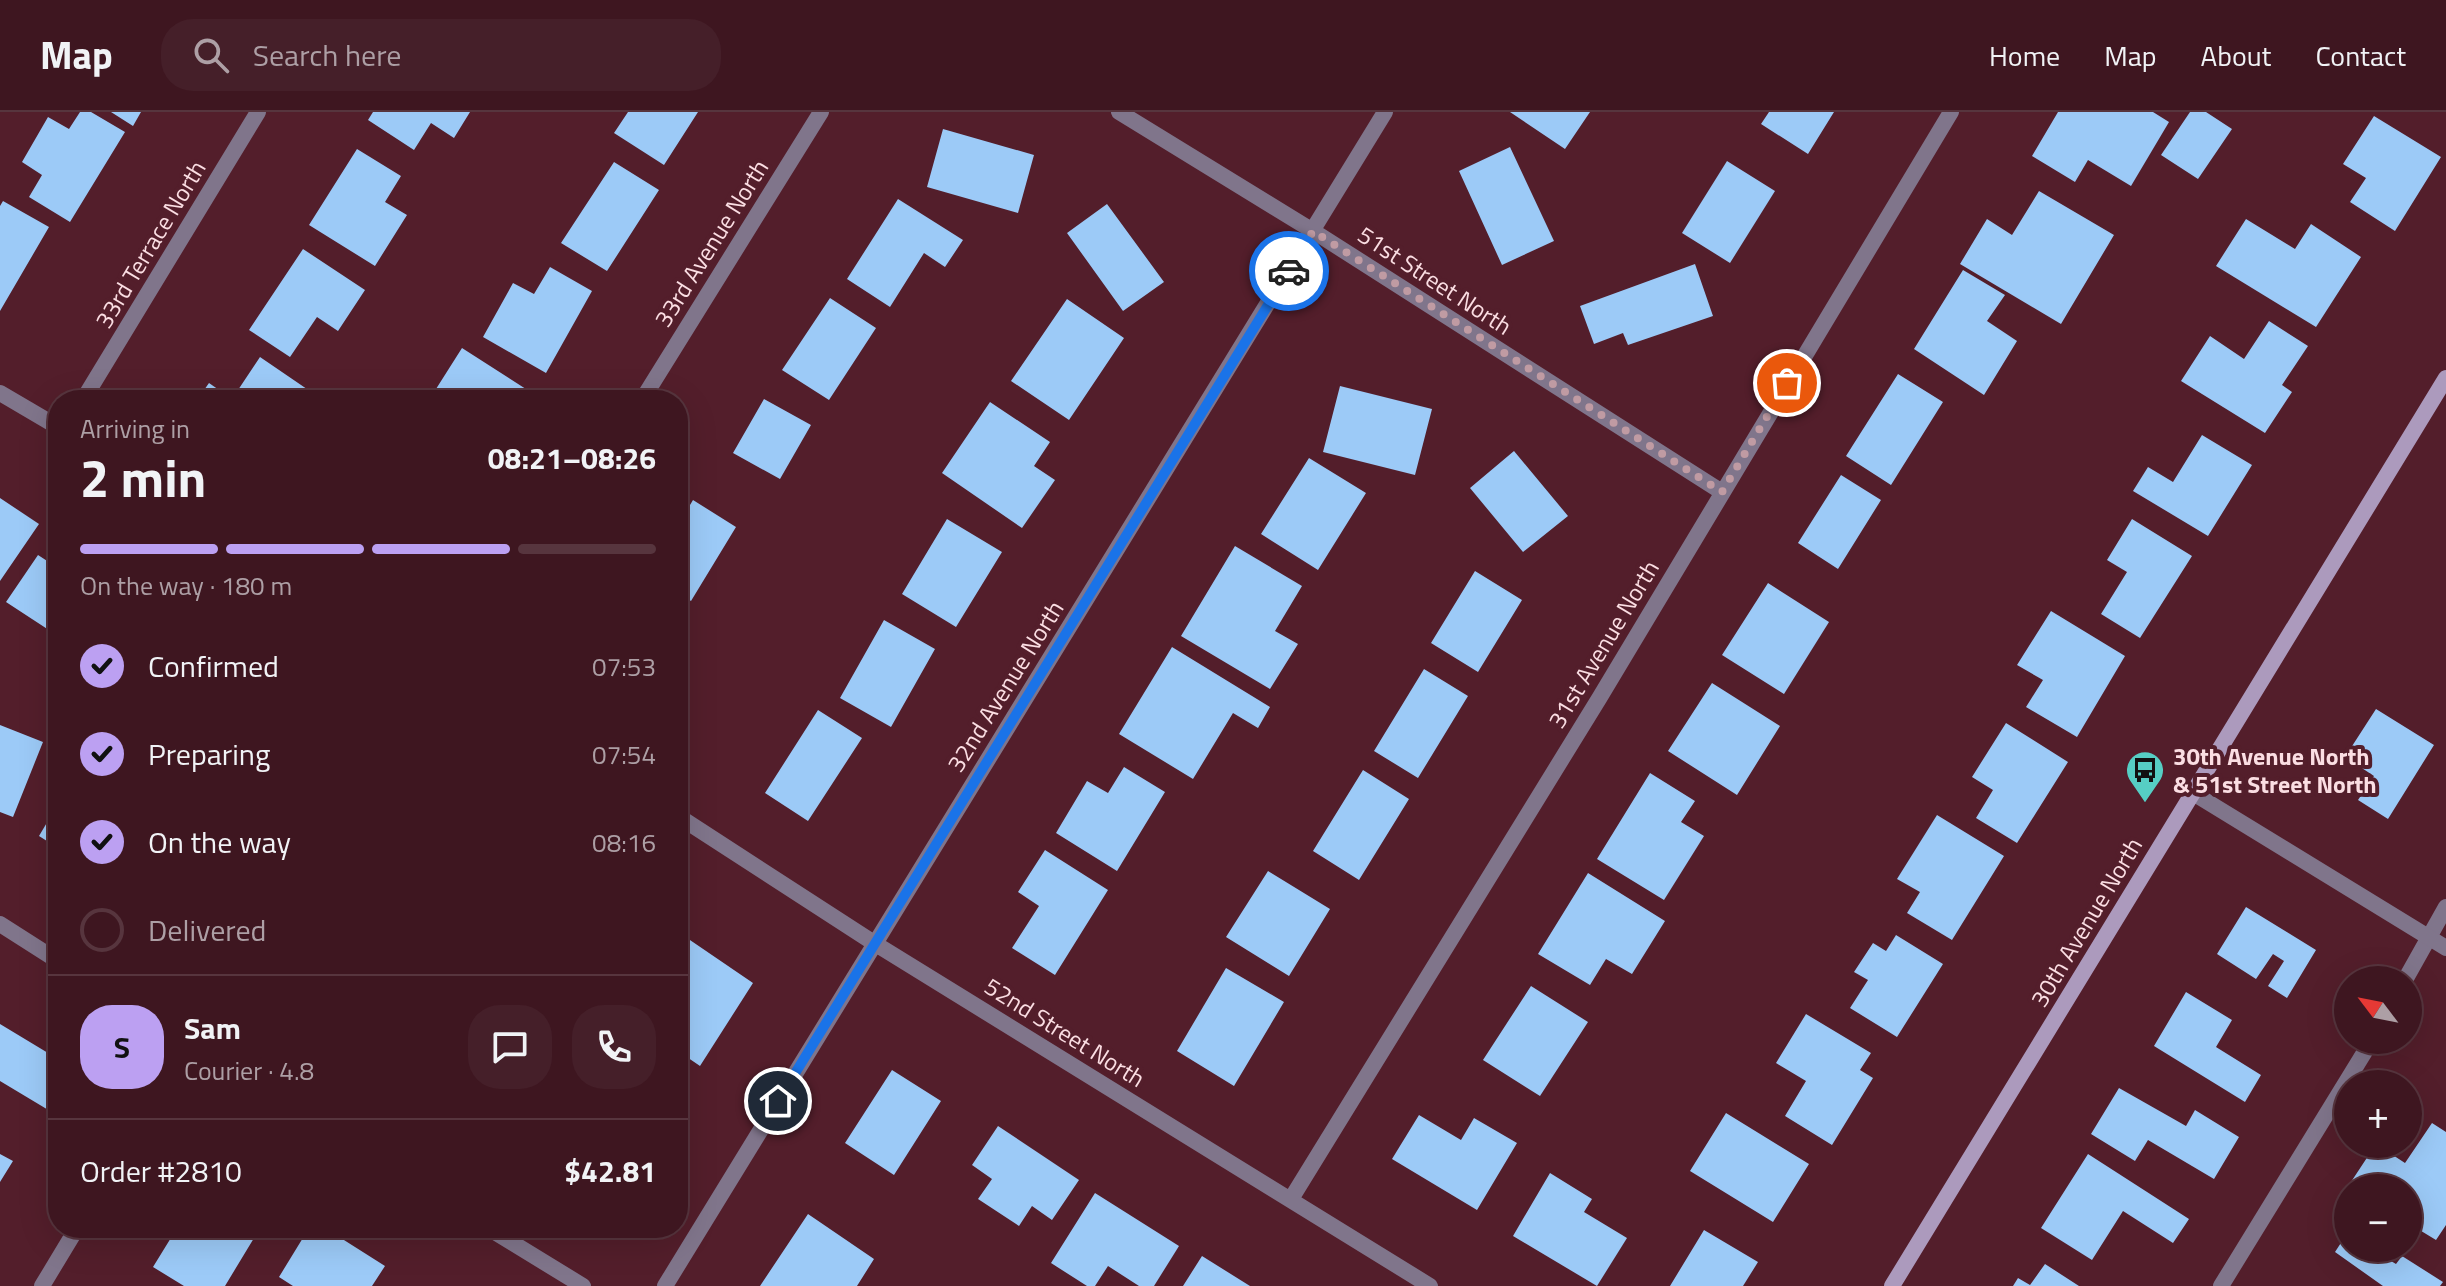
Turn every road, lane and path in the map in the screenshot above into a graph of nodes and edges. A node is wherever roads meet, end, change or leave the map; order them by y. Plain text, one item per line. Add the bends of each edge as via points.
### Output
1 (258, 112) edge
2 (821, 112) edge
3 (1119, 112) edge
4 (1385, 112) edge
5 (1951, 112) edge
6 (1313, 231) junction
7 (2446, 378) edge
8 (89, 390) edge
9 (648, 390) edge
10 (0, 393) edge
11 (48, 421) edge
12 (1722, 492) junction
13 (2193, 793) junction
14 (688, 822) edge
15 (2446, 907) edge
16 (0, 924) edge
17 (2429, 937) junction
18 (874, 943) junction
19 (2446, 948) edge
20 (48, 955) edge
21 (2413, 966) edge
22 (2363, 1054) edge
23 (1291, 1199) junction
24 (71, 1238) edge
25 (504, 1238) edge
26 (42, 1286) edge
27 (583, 1286) edge
28 (665, 1286) edge
29 (1430, 1286) edge
30 (1892, 1286) edge
31 (2221, 1286) edge

1 - 8 street, 33rd Terrace North
2 - 9 street, 33rd Avenue North
3 - 6 street, 51st Street North
4 - 6 street, 32nd Avenue North
5 - 12 street, 31st Avenue North
6 - 12 street, 51st Street North
6 - 18 street, 32nd Avenue North
7 - 13 street, 30th Avenue North
10 - 11 street
12 - 23 street, 31st Avenue North
13 - 17 street
13 - 30 street, 30th Avenue North
14 - 18 street, 52nd Street North
15 - 17 street
16 - 20 street
17 - 19 street
17 - 21 street
18 - 23 street, 52nd Street North
18 - 28 street, 32nd Avenue North
22 - 31 street
23 - 29 street, 52nd Street North
24 - 26 street
25 - 27 street

